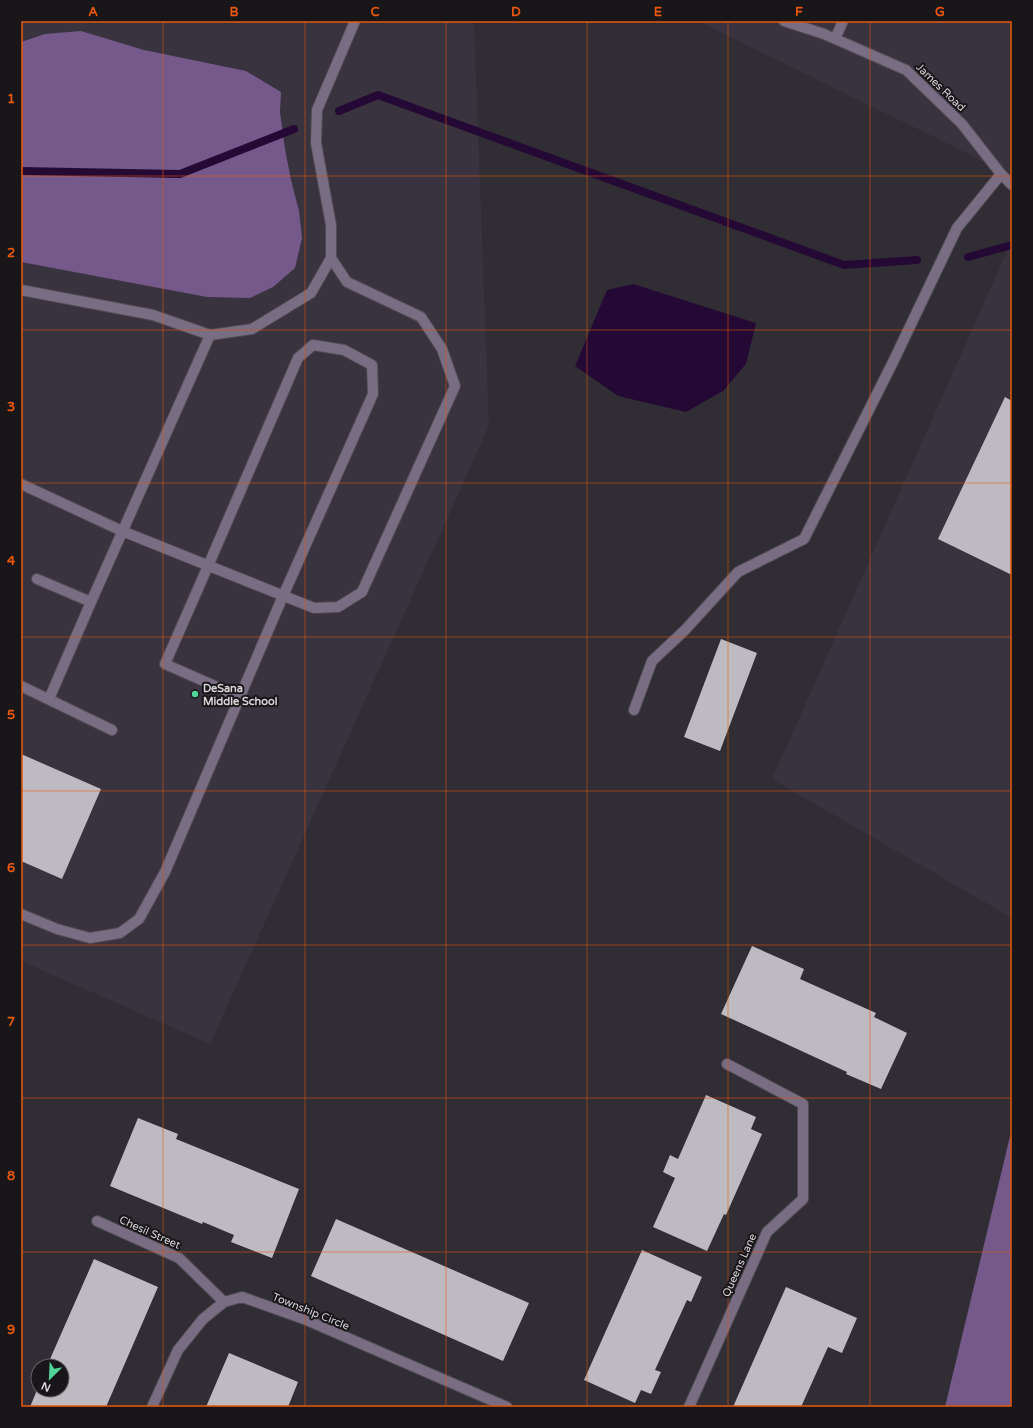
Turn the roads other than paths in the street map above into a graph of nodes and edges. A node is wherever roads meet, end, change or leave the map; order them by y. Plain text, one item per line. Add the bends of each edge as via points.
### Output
1 (356, 21) edge
2 (784, 21) edge
3 (843, 21) edge
4 (835, 39) junction
5 (1001, 174) junction
6 (1012, 185) edge
7 (331, 258) junction
8 (21, 290) edge
9 (210, 334) junction
10 (21, 484) edge
11 (122, 531) junction
12 (208, 566) junction
13 (37, 579) dead end
14 (283, 596) junction
15 (91, 602) junction
16 (21, 686) edge
17 (240, 698) junction
18 (50, 699) junction
19 (634, 710) dead end
20 (112, 730) dead end
21 (21, 914) edge
22 (727, 1064) dead end
23 (97, 1221) dead end
24 (224, 1302) junction
25 (500, 1406) edge
26 (152, 1407) edge
27 (689, 1407) edge

1 - 7 street via 317,110 316,143 331,225
2 - 4 street, James Road
3 - 4 street
4 - 5 street, James Road via 906,70 962,124
5 - 6 street, James Road
5 - 19 street via 957,228 804,539 738,572 685,630 652,661
7 - 9 street via 311,293 252,329
7 - 14 street via 347,282 421,317 442,349 455,386 362,592 338,607 314,608
8 - 9 street via 153,315
9 - 11 street
10 - 11 street
11 - 12 street
11 - 15 street
12 - 14 street
12 - 14 street via 298,358 313,345 344,350 372,365 373,394
12 - 17 street via 164,664
13 - 15 street
14 - 17 street
15 - 18 street
16 - 18 street
17 - 21 street via 165,872 139,919 120,933 90,938 57,929
18 - 20 street
22 - 27 street, Queens Lane via 803,1104 803,1199 767,1232
23 - 24 street, Chesil Street via 180,1258
24 - 25 street, Township Circle via 242,1297 304,1319
24 - 26 street, Township Circle via 203,1319 178,1350

